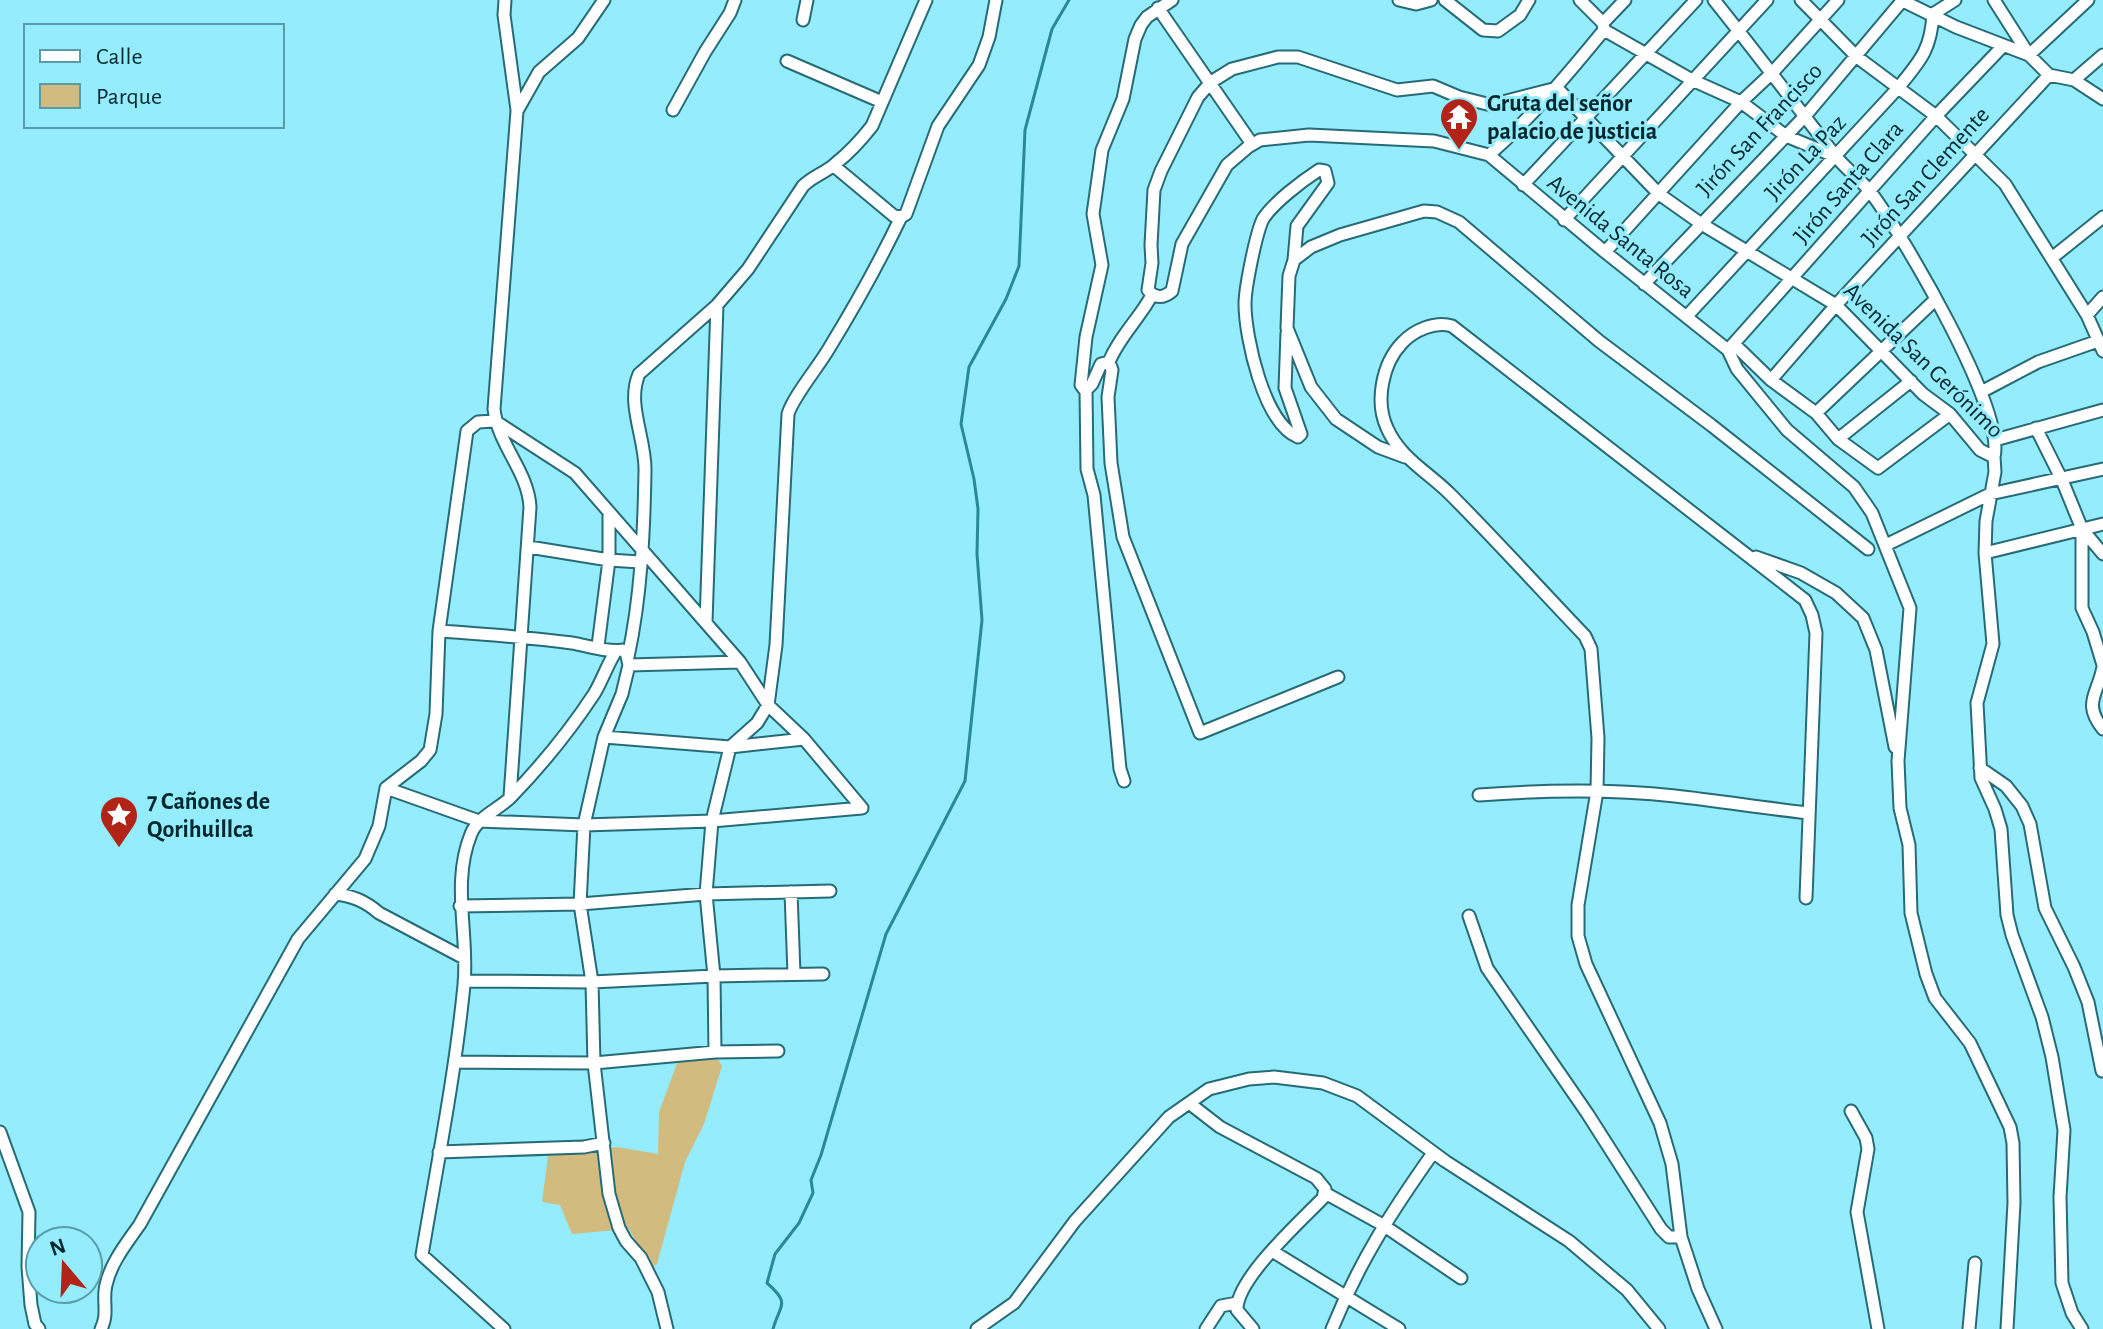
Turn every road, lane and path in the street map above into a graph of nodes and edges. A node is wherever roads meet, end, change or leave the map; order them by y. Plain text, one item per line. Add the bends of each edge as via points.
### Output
1 (505, 0) edge
2 (604, 0) edge
3 (735, 0) edge
4 (807, 0) edge
5 (926, 0) edge
6 (996, 0) edge
7 (1172, 0) edge
8 (1399, 0) edge
9 (1431, 0) edge
10 (1445, 0) edge
11 (1529, 0) edge
12 (1580, 0) edge
13 (1625, 0) edge
14 (1696, 0) edge
15 (1714, 0) edge
16 (1767, 0) edge
17 (1801, 0) edge
18 (1838, 0) edge
19 (1901, 0) edge
20 (1955, 0) edge
21 (1994, 0) edge
22 (2082, 2) edge
23 (1158, 8) junction
24 (1928, 9) edge
25 (1821, 19) junction
26 (803, 20) dead end
27 (1604, 26) junction
28 (1738, 31) junction
29 (2003, 46) junction
30 (1647, 55) junction
31 (2029, 55) junction
32 (2103, 55) edge
33 (1857, 57) junction
34 (787, 61) dead end
35 (1773, 72) junction
36 (2049, 75) junction
37 (1692, 80) junction
38 (2074, 80) junction
39 (1211, 82) junction
40 (1557, 88) junction
41 (1898, 88) junction
42 (2103, 99) edge
43 (882, 102) junction
44 (1741, 102) junction
45 (673, 110) dead end
46 (517, 111) junction
47 (1806, 115) junction
48 (1936, 116) junction
49 (1587, 118) junction
50 (1786, 136) junction
51 (1252, 144) junction
52 (1973, 154) junction
53 (1489, 155) junction
54 (1621, 155) junction
55 (1836, 157) junction
56 (834, 166) junction
57 (1523, 185) junction
58 (1870, 191) junction
59 (1659, 194) junction
60 (901, 217) junction
61 (2103, 217) edge
62 (1564, 220) junction
63 (1700, 223) junction
64 (1900, 235) junction
65 (1747, 251) junction
66 (1605, 252) junction
67 (2053, 257) junction
68 (1294, 260) junction
69 (1793, 278) junction
70 (1644, 284) junction
71 (1152, 295) junction
72 (2103, 297) edge
73 (1935, 300) junction
74 (717, 305) junction
75 (1836, 305) junction
76 (2087, 315) junction
77 (1687, 316) junction
78 (1287, 328) junction
79 (2100, 346) edge
80 (1731, 347) junction
81 (1883, 352) junction
82 (1109, 362) junction
83 (1771, 380) junction
84 (1911, 381) junction
85 (1086, 390) junction
86 (1981, 392) junction
87 (2103, 410) edge
88 (1816, 413) junction
89 (1950, 414) junction
90 (495, 421) junction
91 (2036, 428) junction
92 (1838, 439) junction
93 (1995, 440) junction
94 (1405, 457) junction
95 (1994, 457) junction
96 (2103, 469) edge
97 (2062, 480) junction
98 (1990, 494) junction
99 (609, 512) junction
100 (2103, 524) edge
101 (2082, 529) junction
102 (1886, 545) junction
103 (529, 547) junction
104 (641, 548) junction
105 (1868, 549) dead end
106 (1985, 553) junction
107 (2103, 554) edge
108 (1751, 557) junction
109 (609, 560) junction
110 (640, 562) junction
111 (706, 622) junction
112 (439, 631) junction
113 (520, 636) junction
114 (598, 646) junction
115 (624, 658) junction
116 (740, 662) junction
117 (2103, 666) edge
118 (1338, 677) dead end
119 (768, 705) junction
120 (2103, 729) edge
121 (604, 737) junction
122 (804, 739) junction
123 (730, 747) junction
124 (1898, 761) junction
125 (1980, 768) junction
126 (1124, 781) dead end
127 (386, 788) junction
128 (1597, 791) junction
129 (1479, 795) dead end
130 (510, 797) junction
131 (1808, 813) junction
132 (479, 821) junction
133 (712, 821) junction
134 (584, 825) junction
135 (830, 891) dead end
136 (791, 892) junction
137 (335, 894) junction
138 (706, 894) junction
139 (1806, 898) dead end
140 (580, 904) junction
141 (460, 906) junction
142 (1469, 916) dead end
143 (464, 958) junction
144 (794, 974) junction
145 (823, 974) dead end
146 (714, 976) junction
147 (464, 981) junction
148 (592, 982) junction
149 (778, 1051) dead end
150 (715, 1052) junction
151 (455, 1062) junction
152 (594, 1063) junction
153 (2102, 1071) edge
154 (1189, 1103) junction
155 (1851, 1111) dead end
156 (0, 1132) edge
157 (604, 1143) junction
158 (439, 1152) junction
159 (1433, 1153) junction
160 (1325, 1193) junction
161 (1383, 1225) junction
162 (1681, 1237) junction
163 (1272, 1251) junction
164 (1975, 1263) dead end
165 (1461, 1278) dead end
166 (1345, 1297) junction
167 (1237, 1303) junction
168 (39, 1329) edge
169 (101, 1329) edge
170 (504, 1329) edge
171 (667, 1329) edge
172 (977, 1329) edge
173 (1206, 1329) edge
174 (1253, 1329) edge
175 (1332, 1329) edge
176 (1399, 1329) edge
177 (1659, 1329) edge
178 (1716, 1329) edge
179 (1878, 1329) edge
180 (1969, 1329) edge
181 (2007, 1329) edge
182 (2082, 1329) edge

1 - 46 street
2 - 46 street via 578,38 539,72
3 - 45 street
4 - 26 street
5 - 43 street
6 - 60 street via 979,65 938,126
7 - 23 street
8 - 9 street
10 - 11 street via 1483,30 1498,31 1520,15
12 - 27 street
13 - 27 street
14 - 30 street
15 - 28 street
16 - 28 street
17 - 25 street
18 - 25 street
19 - 24 street
19 - 33 street, Jirón San Francisco
20 - 24 street
21 - 31 street
22 - 31 street
23 - 39 street
23 - 85 street via 1135,39 1127,86 1100,161 1093,214 1102,265 1086,337 1081,385
24 - 29 street
24 - 41 street, Jirón La Paz via 1931,37 1925,54
25 - 33 street
25 - 35 street
27 - 30 street
27 - 40 street
28 - 35 street
28 - 37 street
29 - 31 street
29 - 48 street, Jirón Santa Clara
30 - 37 street
30 - 49 street
31 - 36 street
32 - 38 street
33 - 41 street
33 - 47 street, Jirón San Francisco
34 - 43 street
35 - 44 street
35 - 47 street
36 - 38 street
36 - 52 street, Jirón San Clemente
37 - 44 street
37 - 54 street
38 - 42 street
39 - 40 street via 1232,69 1298,57 1397,90 1433,86 1491,105
39 - 51 street
39 - 71 street via 1198,97 1154,190 1148,284
40 - 49 street, Avenida San Gerónimo
40 - 53 street
41 - 48 street
41 - 55 street, Jirón La Paz
43 - 56 street via 865,134
44 - 50 street
44 - 59 street
46 - 90 street
47 - 50 street, Jirón San Francisco
47 - 55 street
48 - 52 street
48 - 58 street, Jirón Santa Clara
49 - 54 street, Avenida San Gerónimo
49 - 57 street
50 - 55 street
50 - 63 street, Jirón San Francisco
51 - 53 street via 1309,135 1434,141
51 - 71 street via 1227,165 1182,244 1172,291
52 - 64 street, Jirón San Clemente
52 - 67 street via 2005,184
53 - 57 street, Avenida Santa Rosa
54 - 59 street, Avenida San Gerónimo
54 - 62 street
55 - 58 street, Avenida San Gerónimo
55 - 65 street, Jirón La Paz
56 - 60 street
56 - 74 street via 803,186 748,269
57 - 62 street, Avenida Santa Rosa
58 - 64 street, Avenida San Gerónimo
58 - 69 street, Jirón Santa Clara
59 - 63 street, Avenida San Gerónimo
59 - 66 street
60 - 119 street via 869,284 788,414
61 - 67 street
62 - 66 street, Avenida Santa Rosa
63 - 65 street, Avenida San Gerónimo
63 - 70 street, Jirón San Francisco
64 - 73 street, Avenida San Gerónimo
64 - 75 street, Jirón San Clemente
65 - 69 street, Avenida San Gerónimo
65 - 77 street, Jirón La Paz
66 - 70 street, Avenida Santa Rosa
67 - 76 street
68 - 78 street
68 - 78 street via 1297,226 1328,183 1325,171 1307,178 1264,219 1245,302 1250,348 1266,399 1287,431 1298,437 1285,388
68 - 105 street via 1340,235 1424,211 1459,222 1599,341
69 - 75 street, Avenida San Gerónimo
69 - 80 street, Jirón Santa Clara
70 - 77 street, Avenida Santa Rosa
71 - 82 street
72 - 76 street
73 - 81 street
73 - 86 street, Avenida San Gerónimo
74 - 104 street via 648,364 634,385 645,469
74 - 111 street
75 - 81 street, Avenida San Gerónimo
75 - 83 street, Jirón San Clemente
76 - 79 street
77 - 80 street, Avenida Santa Rosa
78 - 94 street via 1311,387 1336,419 1378,447
79 - 86 street via 2038,362
80 - 83 street
80 - 102 street via 1737,369 1787,430 1854,487
81 - 84 street, Avenida San Gerónimo
81 - 88 street
82 - 85 street via 1101,364
82 - 118 street via 1111,463 1123,537 1200,733
83 - 88 street
84 - 89 street, Avenida San Gerónimo
84 - 92 street
85 - 126 street via 1087,469
86 - 93 street, Avenida San Gerónimo
87 - 91 street
88 - 92 street
89 - 92 street via 1878,468
89 - 95 street, Avenida San Gerónimo via 1980,450
90 - 99 street via 575,473
90 - 103 street via 529,494
90 - 112 street via 478,422 467,431
91 - 93 street
91 - 97 street
93 - 95 street, Avenida San Gerónimo
94 - 108 street via 1387,430 1380,406 1382,385 1406,339 1435,324 1452,326
94 - 128 street via 1447,491 1585,636 1591,649 1598,738
95 - 98 street
96 - 97 street
97 - 98 street
97 - 101 street
98 - 102 street
98 - 106 street
99 - 104 street
99 - 109 street
100 - 101 street
101 - 106 street
101 - 107 street
101 - 117 street via 2082,608
102 - 124 street via 1910,608
103 - 109 street
103 - 113 street
104 - 110 street
104 - 111 street
106 - 125 street via 1993,644 1977,703
108 - 124 street via 1801,573 1836,593 1863,618 1876,650
108 - 131 street via 1805,600 1812,615 1816,633
109 - 110 street
109 - 114 street
110 - 115 street via 637,612
111 - 116 street
112 - 113 street
112 - 127 street via 430,750
113 - 114 street
113 - 130 street
114 - 115 street
115 - 116 street
115 - 121 street via 622,694
115 - 130 street via 552,753
116 - 119 street
117 - 120 street via 2091,710
119 - 122 street
119 - 123 street
121 - 123 street
121 - 134 street
122 - 123 street
122 - 133 street via 862,808
123 - 133 street
124 - 181 street via 1911,913 1926,974 1935,998 1970,1043 2010,1127 2014,1215
125 - 153 street via 2006,786 2030,824 2045,908 2088,1002
125 - 182 street via 2001,829 2007,915 2052,1057 2064,1130 2062,1283
127 - 132 street
127 - 137 street via 379,826 365,859
128 - 129 street
128 - 131 street
128 - 162 street via 1578,905 1578,936 1660,1123 1672,1164
130 - 132 street
131 - 139 street
132 - 134 street
132 - 141 street via 465,853
133 - 134 street
133 - 138 street
134 - 140 street
135 - 136 street
136 - 138 street
136 - 144 street
137 - 143 street via 353,896
137 - 169 street via 298,939 114,1262 104,1290
138 - 140 street
138 - 146 street
140 - 141 street
140 - 148 street
141 - 143 street
142 - 162 street via 1487,968 1513,1009 1661,1229 1669,1237
143 - 147 street
144 - 145 street
144 - 146 street
146 - 148 street
146 - 150 street
147 - 148 street
147 - 151 street
148 - 152 street
149 - 150 street
150 - 152 street
151 - 152 street
151 - 158 street
152 - 157 street
154 - 159 street via 1209,1089 1249,1079 1323,1083 1357,1096
154 - 160 street via 1220,1127 1316,1178
154 - 172 street via 1169,1117 1075,1221 1014,1303
155 - 179 street via 1868,1149 1857,1212
156 - 168 street via 29,1212 31,1305
157 - 158 street
157 - 171 street via 613,1213 658,1292
158 - 170 street via 422,1255
159 - 161 street
159 - 177 street via 1569,1241 1627,1290
160 - 161 street
160 - 163 street
161 - 165 street
161 - 166 street
162 - 178 street
163 - 166 street
163 - 167 street
164 - 180 street
166 - 175 street
166 - 176 street
167 - 173 street via 1221,1306
167 - 174 street

